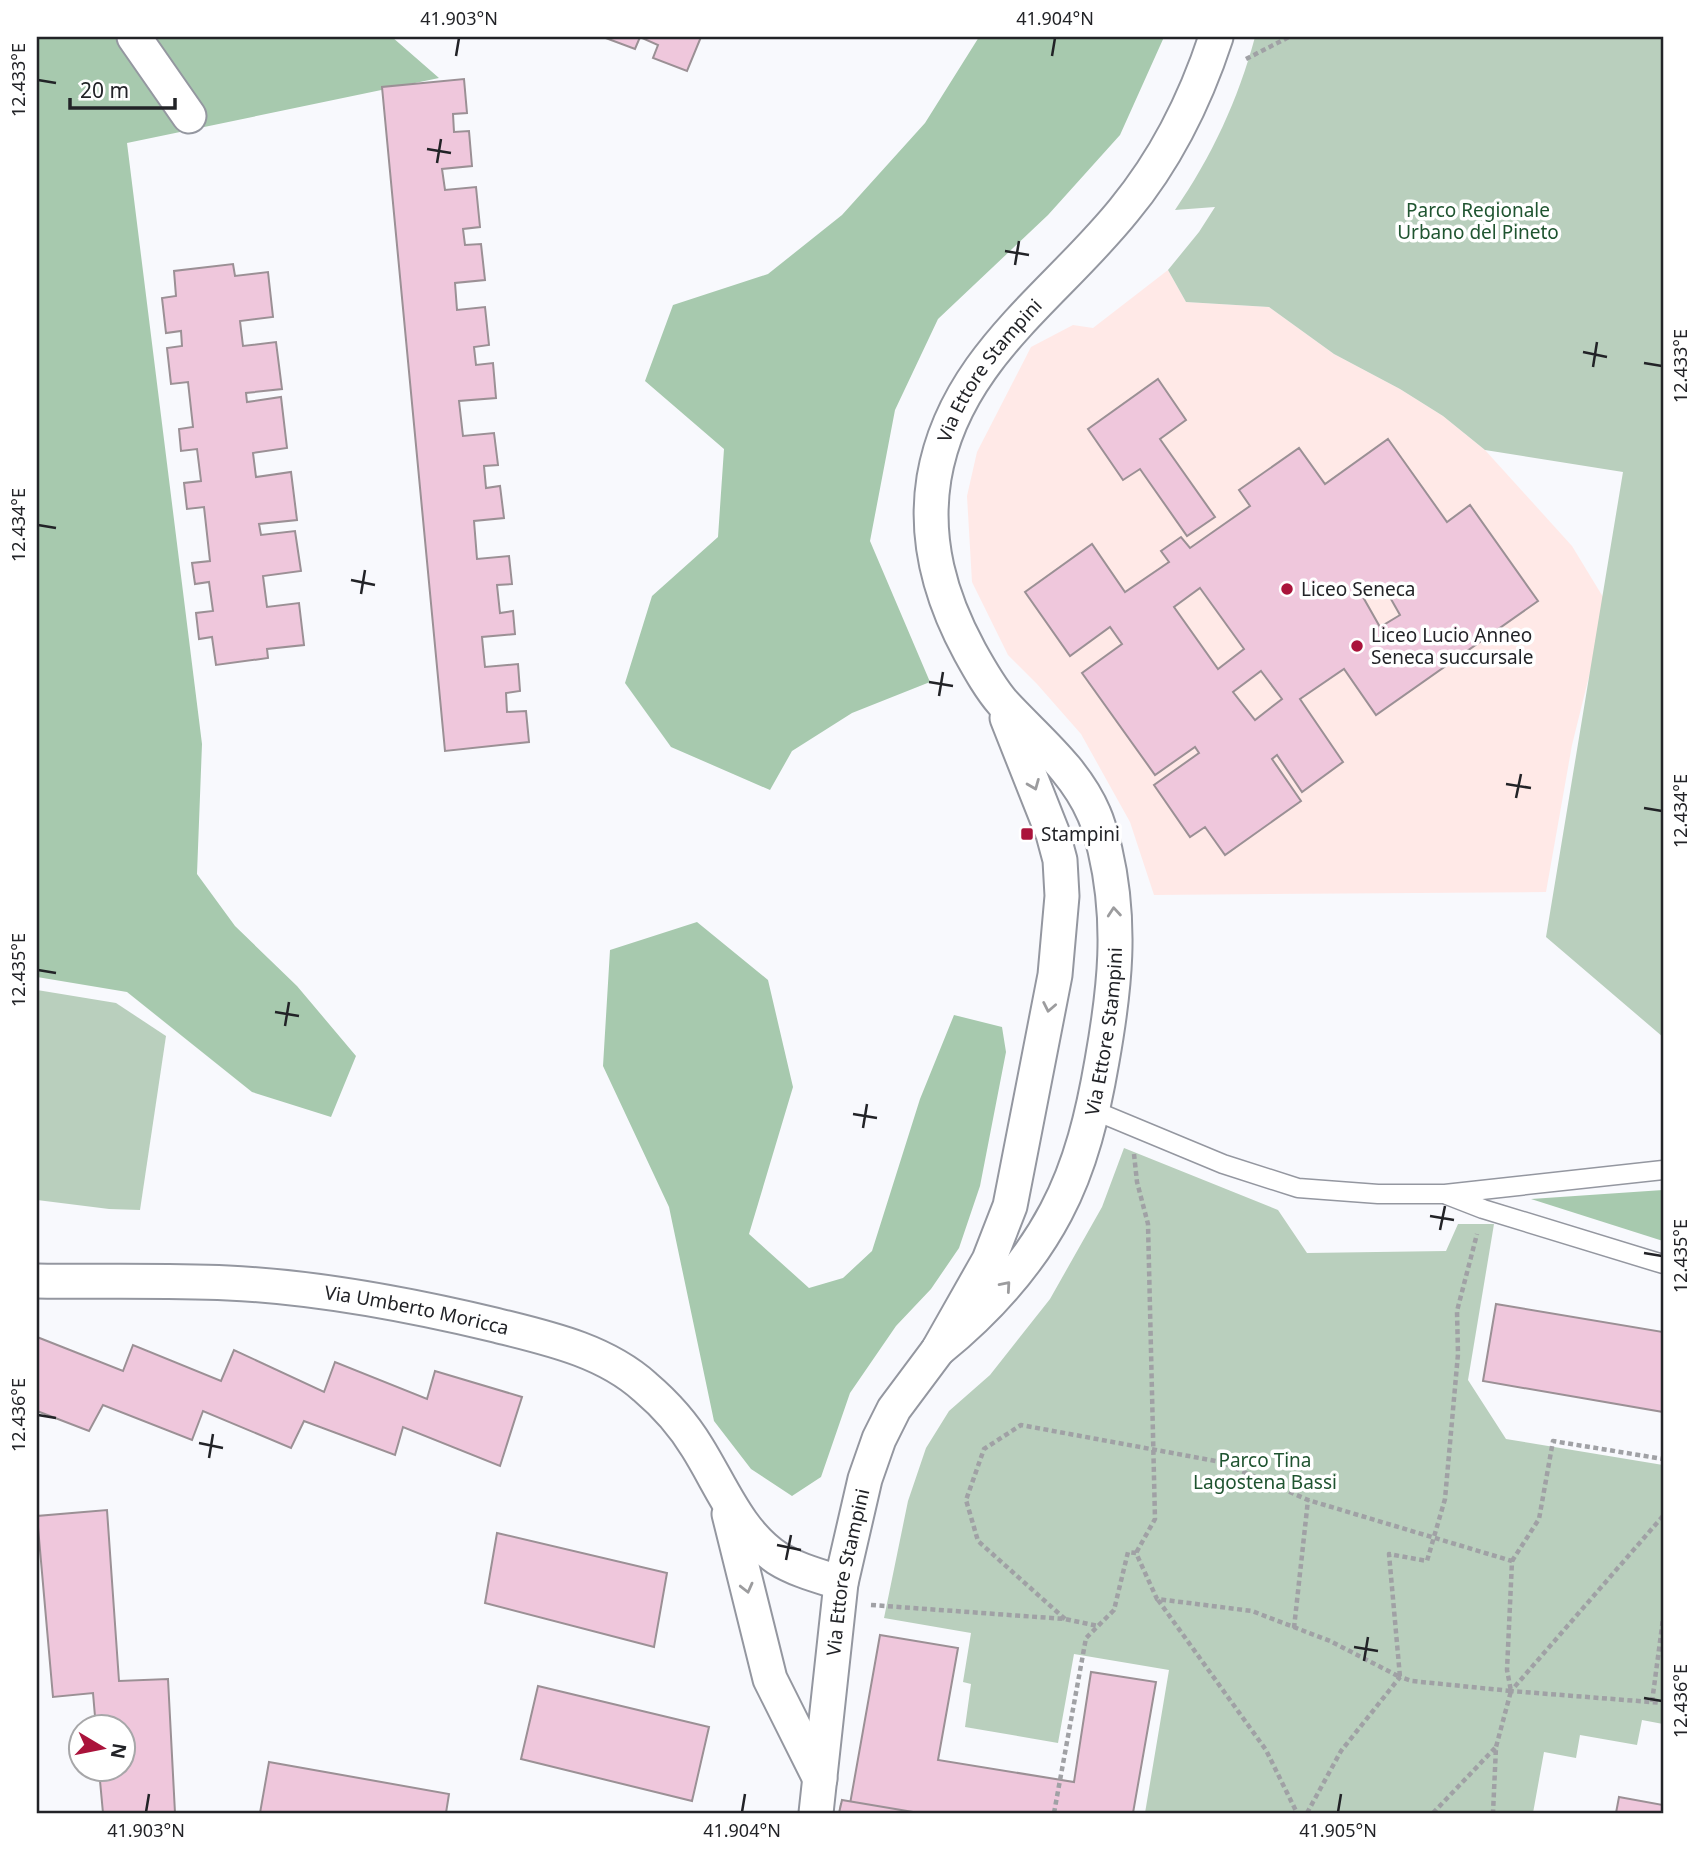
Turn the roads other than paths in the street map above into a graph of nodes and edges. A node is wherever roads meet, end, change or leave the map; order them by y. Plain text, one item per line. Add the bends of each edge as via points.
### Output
1 (134, 37) edge
2 (1216, 37) edge
3 (189, 116) dead end
4 (1000, 699) junction
5 (1093, 1110) junction
6 (1663, 1170) edge
7 (1445, 1194) junction
8 (1663, 1264) edge
9 (37, 1281) edge
10 (938, 1350) junction
11 (725, 1498) junction
12 (840, 1592) junction
13 (820, 1779) junction
14 (816, 1813) edge

1 - 3 street
2 - 4 street, Via Ettore Stampini via 1200,83 1156,167 1124,211 974,375 940,451 932,504 933,558 952,618
5 -> 4 street, Via Ettore Stampini via 1113,990 1115,926 1110,873 1094,814 1077,782
4 -> 10 street, Via Ettore Stampini via 1057,847 1062,878 1059,944 1010,1206 989,1260
5 - 7 lane via 1223,1164 1297,1188
10 -> 5 street, Via Ettore Stampini via 997,1297 1031,1252 1067,1191
6 - 7 lane
7 - 8 lane
9 - 11 street, Via Umberto Moricca via 290,1288 415,1307 548,1338 614,1365 646,1387 685,1428
10 - 12 street, Via Ettore Stampini via 894,1409 879,1439 859,1501
11 - 12 street, Via Umberto Moricca via 754,1538 776,1557
11 -> 13 street, Via Umberto Moricca via 770,1679
12 - 13 street, Via Ettore Stampini
13 - 14 street, Via Ettore Stampini

